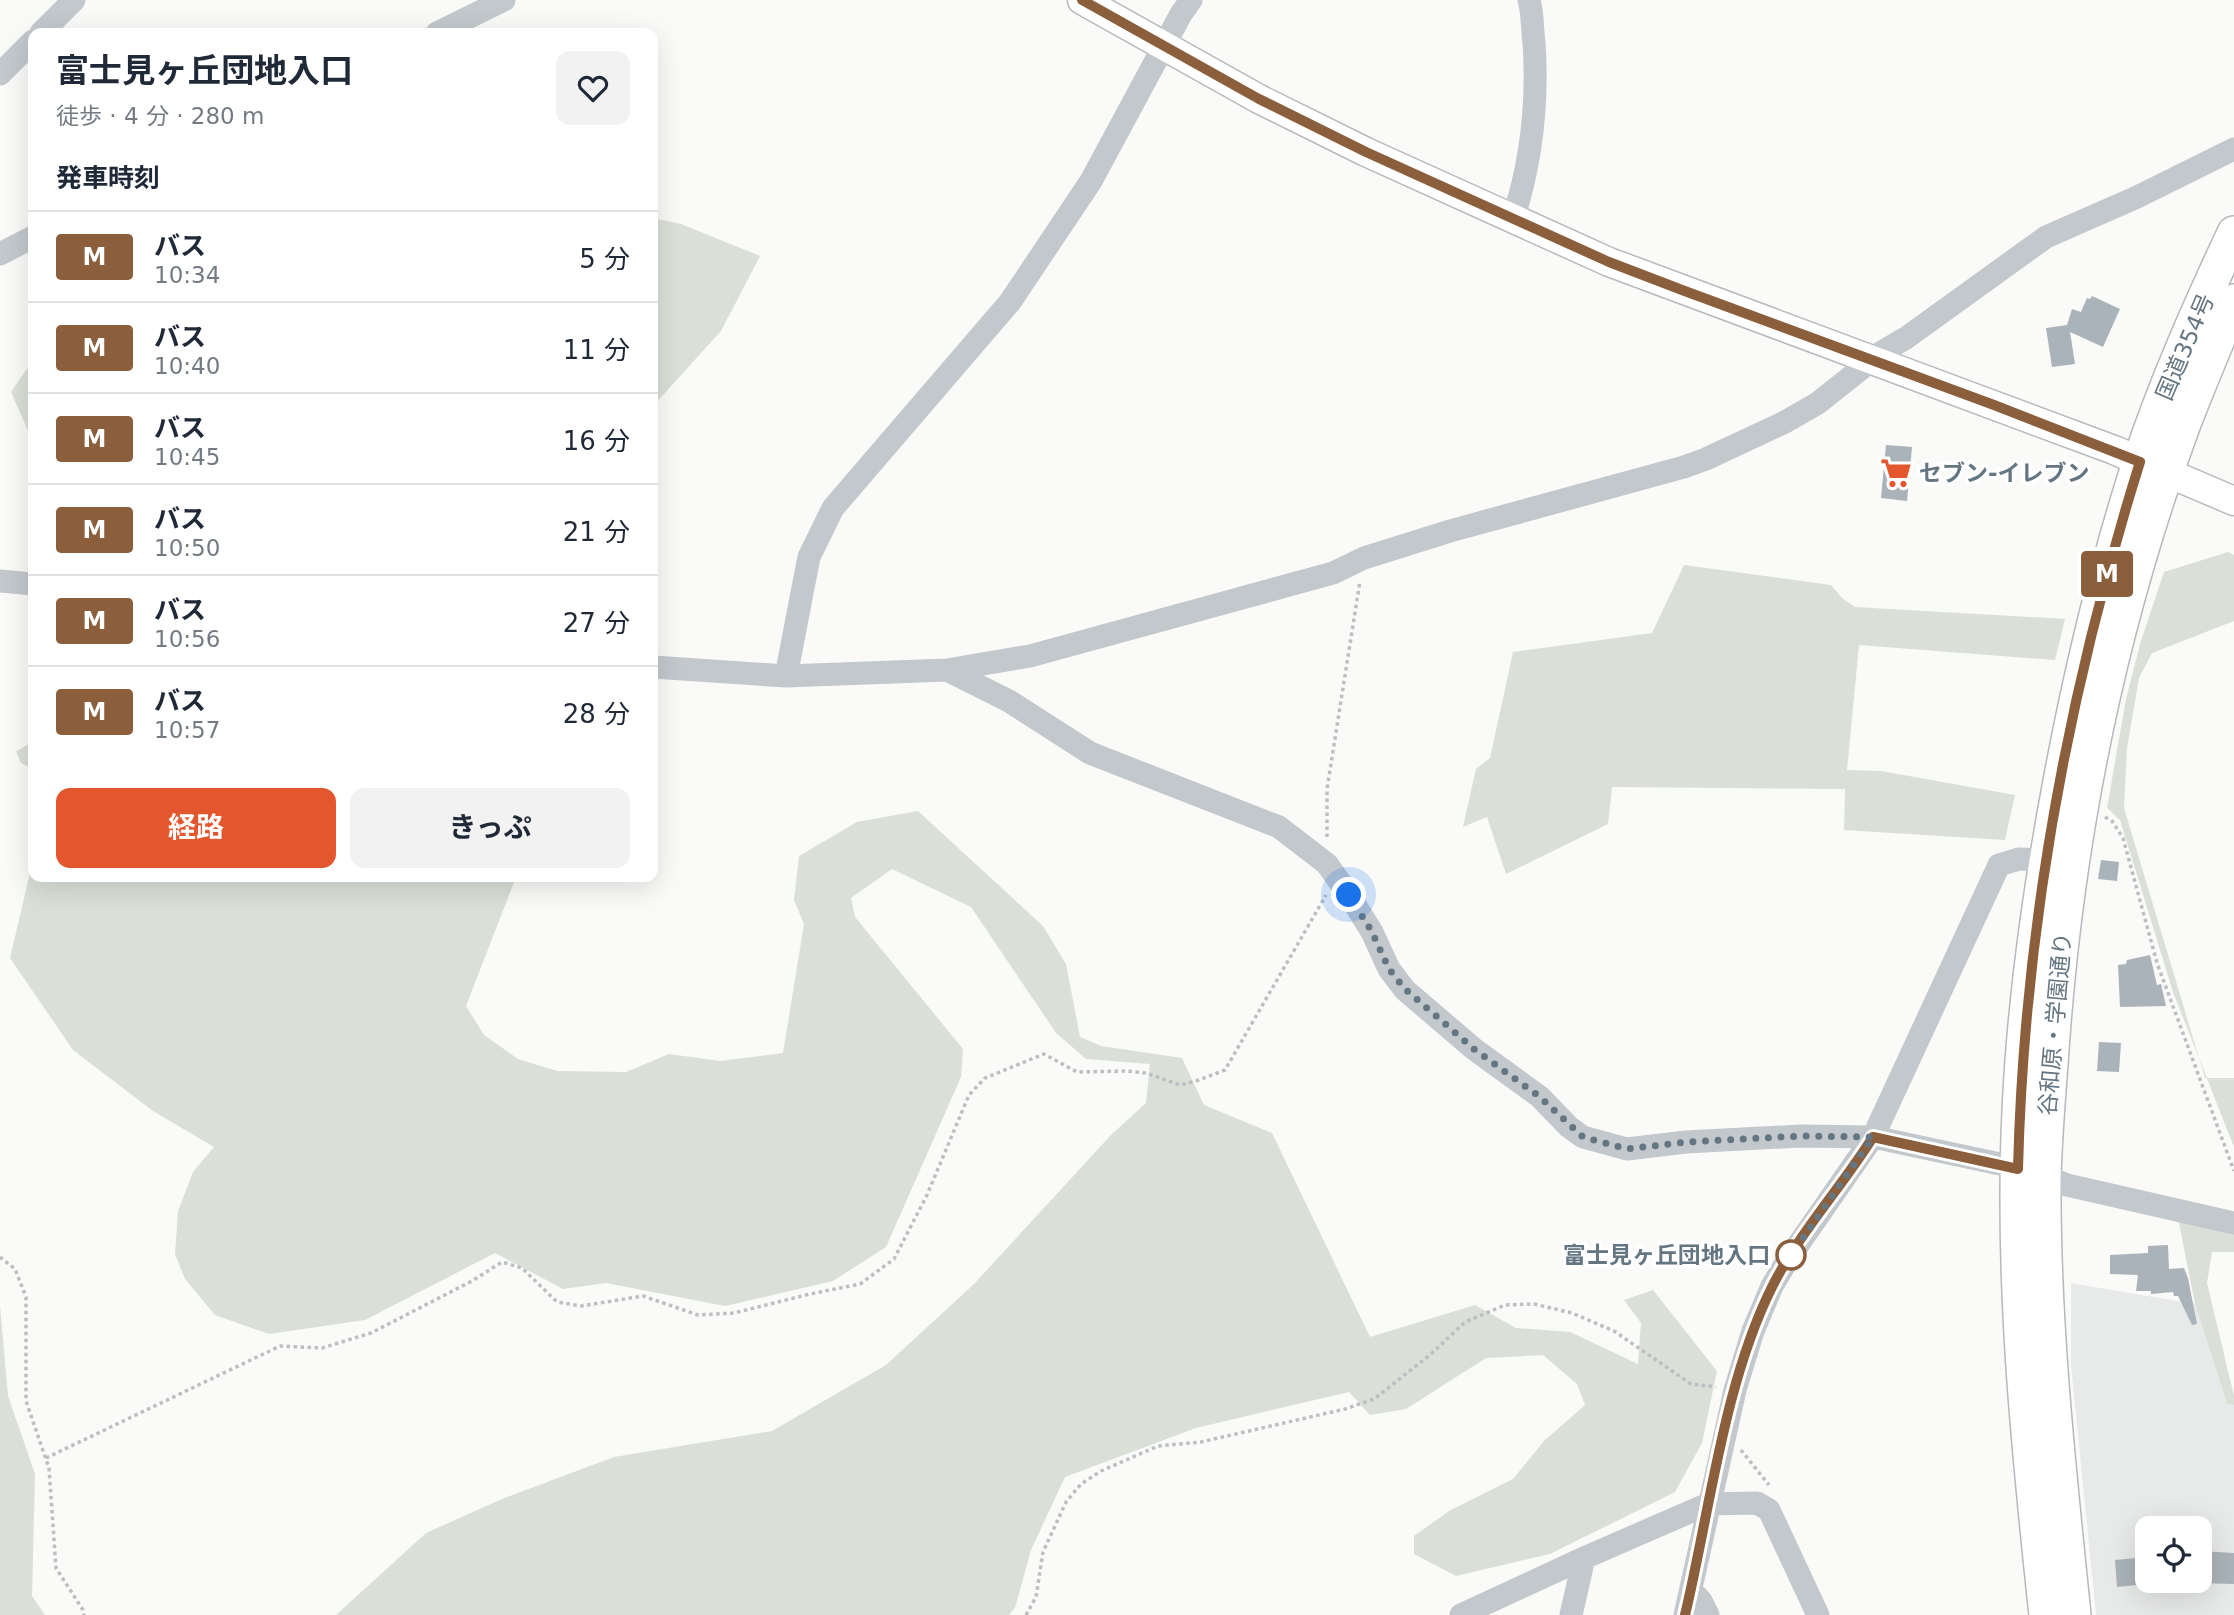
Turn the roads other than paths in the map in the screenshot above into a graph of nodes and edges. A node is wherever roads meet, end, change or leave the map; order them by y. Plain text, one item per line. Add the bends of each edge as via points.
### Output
1 (74, 0) edge
2 (504, 0) edge
3 (1082, 0) edge
4 (1191, 0) edge
5 (1529, 0) edge
6 (46, 28) edge
7 (447, 28) edge
8 (28, 46) edge
9 (1165, 46) junction
10 (0, 74) edge
11 (2234, 149) edge
12 (1513, 219) junction
13 (2234, 233) edge
14 (28, 240) edge
15 (0, 254) edge
16 (2234, 301) edge
17 (1872, 360) junction
18 (2153, 468) junction
19 (2234, 501) edge
20 (0, 581) edge
21 (28, 584) edge
22 (658, 667) edge
23 (947, 670) junction
24 (786, 677) junction
25 (2045, 860) junction
26 (1873, 1137) junction
27 (2031, 1173) junction
28 (2234, 1223) edge
29 (1708, 1504) junction
30 (1584, 1558) junction
31 (1690, 1590) junction
32 (1461, 1615) edge
33 (1571, 1615) edge
34 (1685, 1615) edge
35 (1708, 1615) edge
36 (1818, 1615) edge
37 (2046, 1615) edge
38 (2074, 1615) edge

1 - 6 street
2 - 7 street
3 - 9 main road
4 - 9 street
5 - 12 street via 1535,65 1533,122
8 - 10 street
9 - 12 main road via 1259,99
9 - 24 street via 1091,181 1010,302 832,508 809,557
11 - 17 street via 2046,237
12 - 17 main road via 1682,290
13 - 18 highway, 国道354号 via 2176,365
14 - 15 street
16 - 18 highway, 国道354号 via 2186,418
17 - 18 main road
17 - 23 street via 1785,422 1684,467 1450,531 1332,573 1030,656
18 - 19 main road
18 - 25 highway, 谷和原・学園通り via 2101,592
18 - 27 highway, 谷和原・学園通り via 2146,538 2080,808
20 - 21 street
22 - 24 street
23 - 24 street
23 - 26 street via 1009,701 1090,753 1279,827 1332,870 1405,989 1583,1137 1627,1149 1775,1137
25 - 26 street via 2019,859 1999,866
25 - 27 highway, 谷和原・学園通り via 2026,1016
26 - 27 street
26 - 29 street via 1772,1286 1735,1390
27 - 28 street
27 - 37 highway, 谷和原・学園通り via 2018,1262 2022,1369
27 - 38 highway, 谷和原・学園通り
29 - 30 street
29 - 31 street
29 - 36 street via 1758,1503 1769,1510
30 - 32 street
30 - 33 street
31 - 34 street
31 - 35 street

